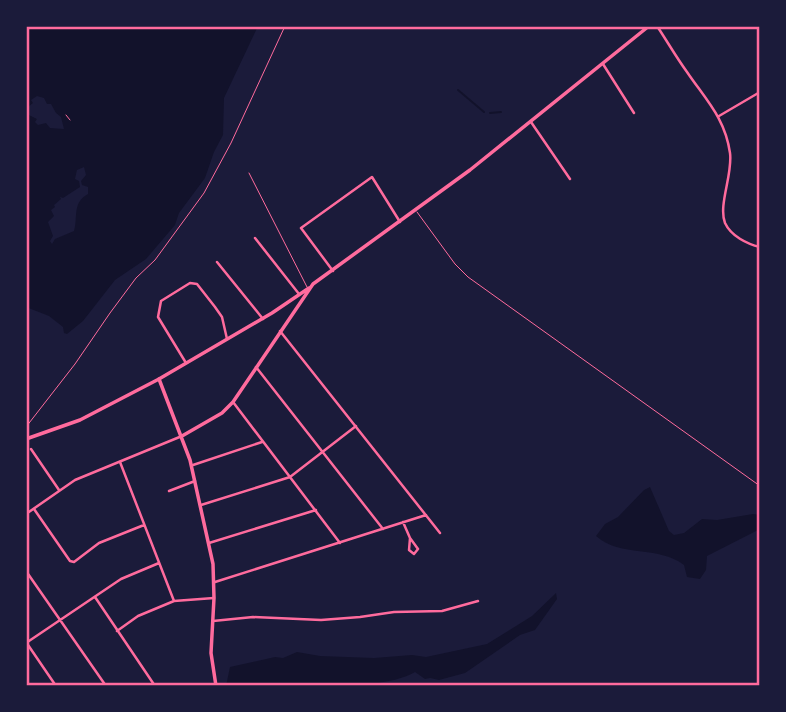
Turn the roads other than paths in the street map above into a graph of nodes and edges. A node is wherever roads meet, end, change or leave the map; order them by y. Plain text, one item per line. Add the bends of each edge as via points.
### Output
1 (649, 26) edge
2 (657, 26) edge
3 (759, 26) edge
4 (760, 33) edge
5 (603, 64) junction
6 (760, 92) edge
7 (634, 113) dead end
8 (719, 116) junction
9 (531, 122) junction
10 (249, 173) dead end
11 (570, 179) dead end
12 (415, 210) junction
13 (400, 222) junction
14 (255, 238) dead end
15 (760, 247) edge
16 (217, 262) dead end
17 (333, 271) junction
18 (307, 286) dead end
19 (301, 296) junction
20 (284, 306) junction
21 (292, 314) junction
22 (263, 319) junction
23 (280, 331) junction
24 (226, 339) junction
25 (186, 363) junction
26 (256, 367) junction
27 (159, 379) junction
28 (233, 402) junction
29 (356, 426) junction
30 (182, 436) junction
31 (26, 439) edge
32 (262, 442) junction
33 (31, 449) dead end
34 (323, 451) junction
35 (120, 462) junction
36 (191, 465) junction
37 (290, 477) junction
38 (195, 481) junction
39 (760, 486) edge
40 (60, 491) junction
41 (169, 491) dead end
42 (201, 505) junction
43 (34, 509) junction
44 (317, 509) junction
45 (26, 514) edge
46 (426, 515) junction
47 (403, 523) junction
48 (144, 524) junction
49 (383, 529) junction
50 (440, 533) dead end
51 (410, 538) dead end
52 (209, 543) junction
53 (340, 543) junction
54 (159, 563) junction
55 (26, 571) edge
56 (215, 582) junction
57 (95, 597) junction
58 (214, 598) junction
59 (174, 601) junction
60 (478, 601) dead end
61 (60, 621) junction
62 (213, 621) junction
63 (117, 631) junction
64 (26, 643) edge
65 (56, 686) edge
66 (106, 686) edge
67 (155, 686) edge
68 (216, 686) edge

1 - 5 main road
2 - 8 street
3 - 4 street
5 - 7 street
5 - 9 main road
6 - 8 street
8 - 15 street via 730,160 723,211 726,224 746,242
9 - 11 street
9 - 12 main road
10 - 18 lane
12 - 13 main road
12 - 39 lane via 462,272
13 - 17 main road
13 - 17 street via 372,177 301,229
14 - 19 street
16 - 22 street
17 - 19 main road
19 - 20 main road
19 - 21 main road
20 - 21 main road
20 - 22 main road
21 - 23 main road
22 - 24 main road
23 - 26 main road
23 - 29 street
24 - 25 main road
24 - 25 street via 222,317 197,284 176,290 161,301 158,317
25 - 27 main road
26 - 28 main road
26 - 34 street
27 - 30 main road
27 - 31 main road via 80,420
28 - 30 main road
28 - 32 street
29 - 34 street
29 - 46 street
30 - 35 street
30 - 36 main road
32 - 36 street
32 - 37 street
33 - 40 street
34 - 37 street
34 - 49 street
35 - 40 street
35 - 48 street
36 - 38 main road
37 - 42 street
37 - 44 street
38 - 41 street
38 - 42 main road
40 - 43 street
42 - 52 main road
43 - 45 street
43 - 48 street via 74,562 99,543
44 - 52 street
44 - 53 street
46 - 47 street
46 - 50 street
47 - 49 street
47 - 51 street
48 - 54 street
49 - 53 street
52 - 56 main road
53 - 56 street
54 - 57 street via 121,579
54 - 59 street
55 - 61 street
56 - 58 main road
57 - 61 street
57 - 63 street
58 - 59 street
58 - 62 main road
59 - 63 street
60 - 62 street via 442,611 321,620 253,617
61 - 64 street
61 - 66 street
62 - 68 main road
63 - 67 street
64 - 65 street

